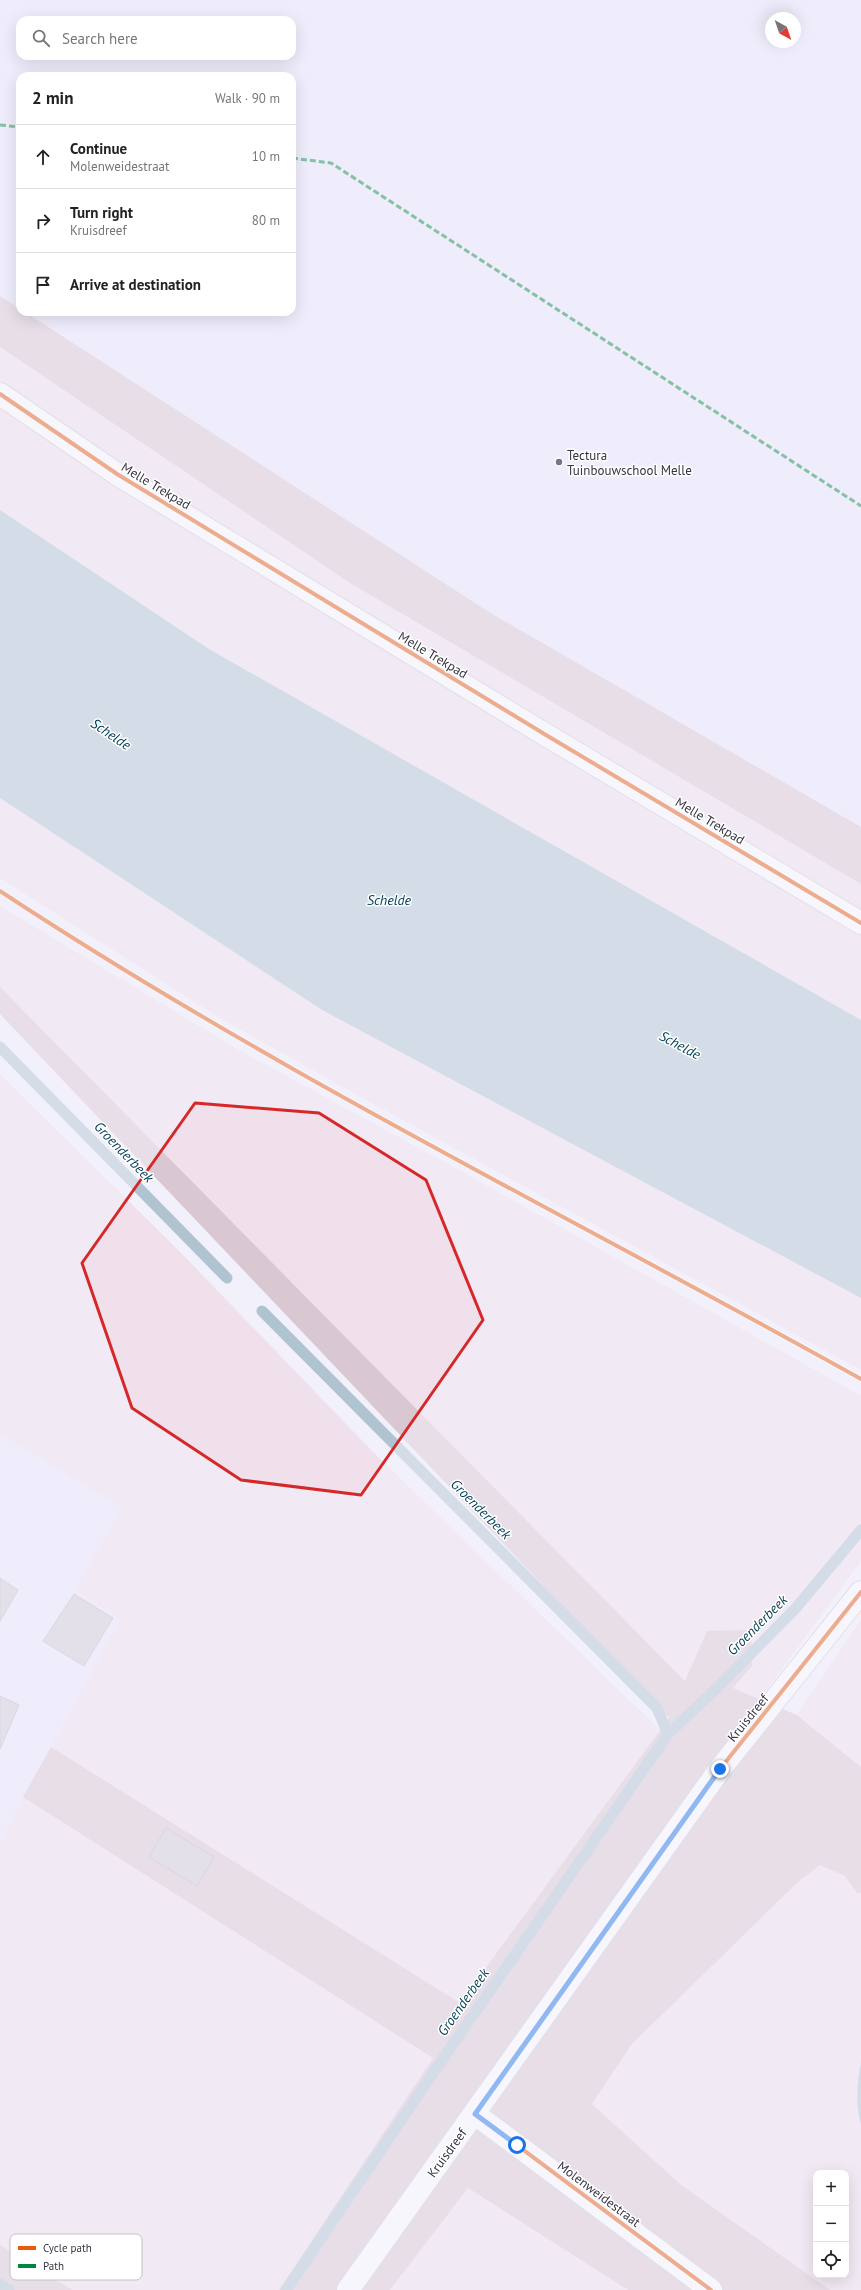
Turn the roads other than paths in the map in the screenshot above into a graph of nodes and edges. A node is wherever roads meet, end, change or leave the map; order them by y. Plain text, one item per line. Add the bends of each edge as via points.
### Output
1 (0, 394) edge
2 (861, 923) edge
3 (861, 1592) edge
4 (475, 2114) junction
5 (348, 2290) edge
6 (711, 2290) edge

1 - 2 street, Melle Trekpad via 117,474
3 - 4 street, Kruisdreef via 720,1769
4 - 5 street, Kruisdreef
4 - 6 street, Molenweidestraat

